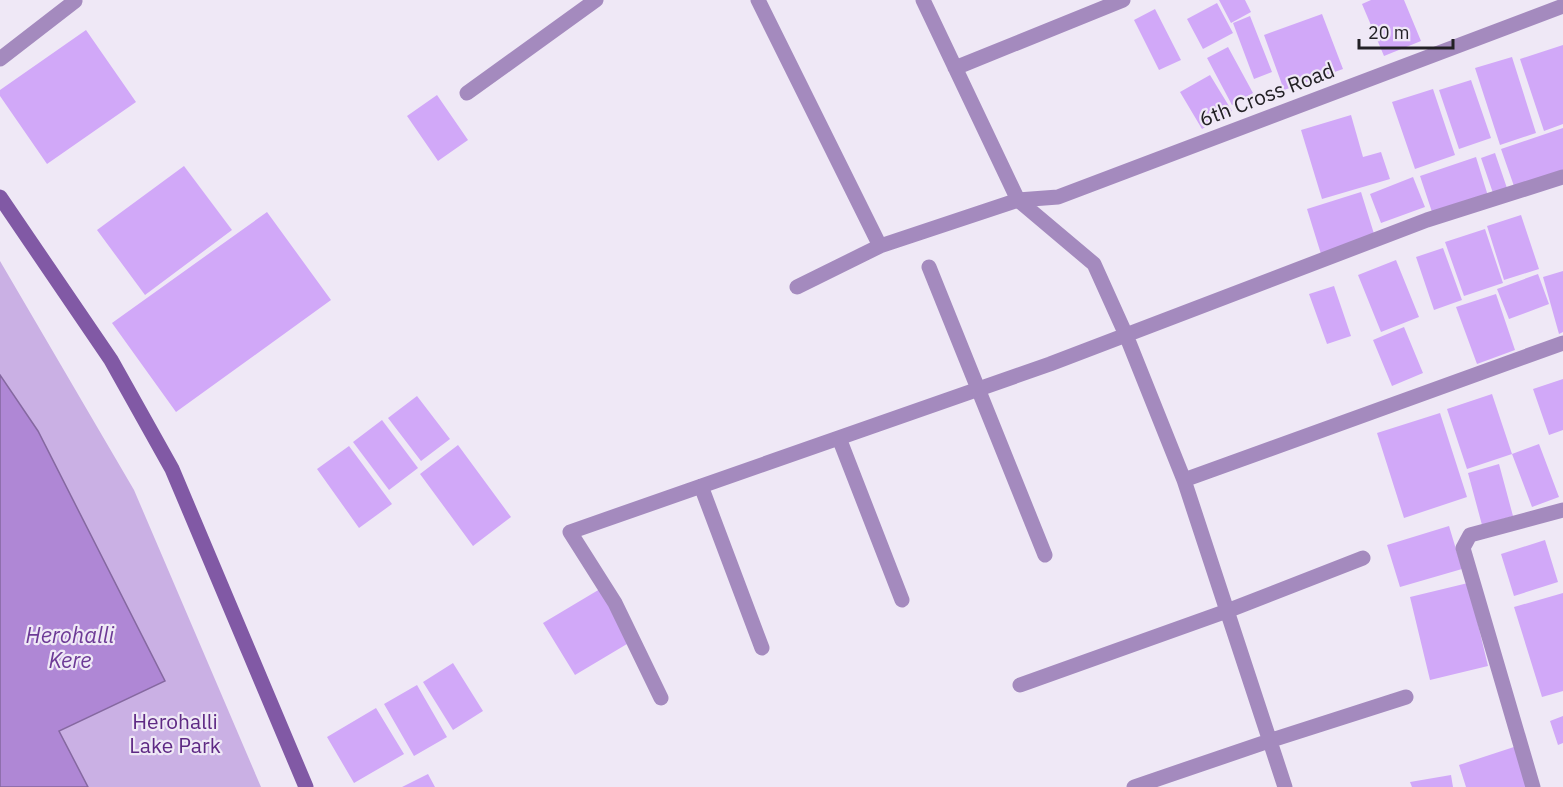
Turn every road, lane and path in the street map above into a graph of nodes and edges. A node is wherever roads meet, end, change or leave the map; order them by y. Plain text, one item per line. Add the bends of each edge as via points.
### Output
1 (596, 0) edge
2 (758, 0) edge
3 (923, 0) edge
4 (1123, 0) edge
5 (75, 2) dead end
6 (1563, 6) edge
7 (0, 59) edge
8 (955, 68) junction
9 (467, 93) dead end
10 (1563, 177) edge
11 (0, 197) edge
12 (1018, 200) junction
13 (880, 246) junction
14 (929, 267) dead end
15 (797, 287) dead end
16 (1126, 335) junction
17 (1563, 343) edge
18 (979, 389) junction
19 (838, 438) junction
20 (1184, 480) junction
21 (701, 486) junction
22 (1563, 510) edge
23 (1045, 555) dead end
24 (1363, 558) dead end
25 (902, 600) dead end
26 (1227, 611) junction
27 (762, 648) dead end
28 (1020, 685) dead end
29 (1406, 697) dead end
30 (661, 698) dead end
31 (1269, 741) junction
32 (306, 787) edge
33 (1134, 787) edge
34 (1285, 787) edge
35 (1533, 787) edge

1 - 9 street
2 - 13 street
3 - 8 street
4 - 8 street
5 - 7 street
6 - 12 street, 6th Cross Road via 1058,196
8 - 12 street
10 - 16 street via 1427,220
11 - 32 main road via 111,360 172,469
12 - 13 street, 6th Cross Road
12 - 16 street via 1094,264
13 - 15 street, 6th Cross Road
14 - 18 street
16 - 18 street
16 - 20 street
17 - 20 street
18 - 19 street
18 - 23 street
19 - 21 street
19 - 25 street
20 - 26 street
21 - 27 street
21 - 30 street via 570,532 615,603
22 - 35 street via 1470,535 1463,548
24 - 26 street
26 - 28 street
26 - 31 street
29 - 31 street
31 - 33 street
31 - 34 street

